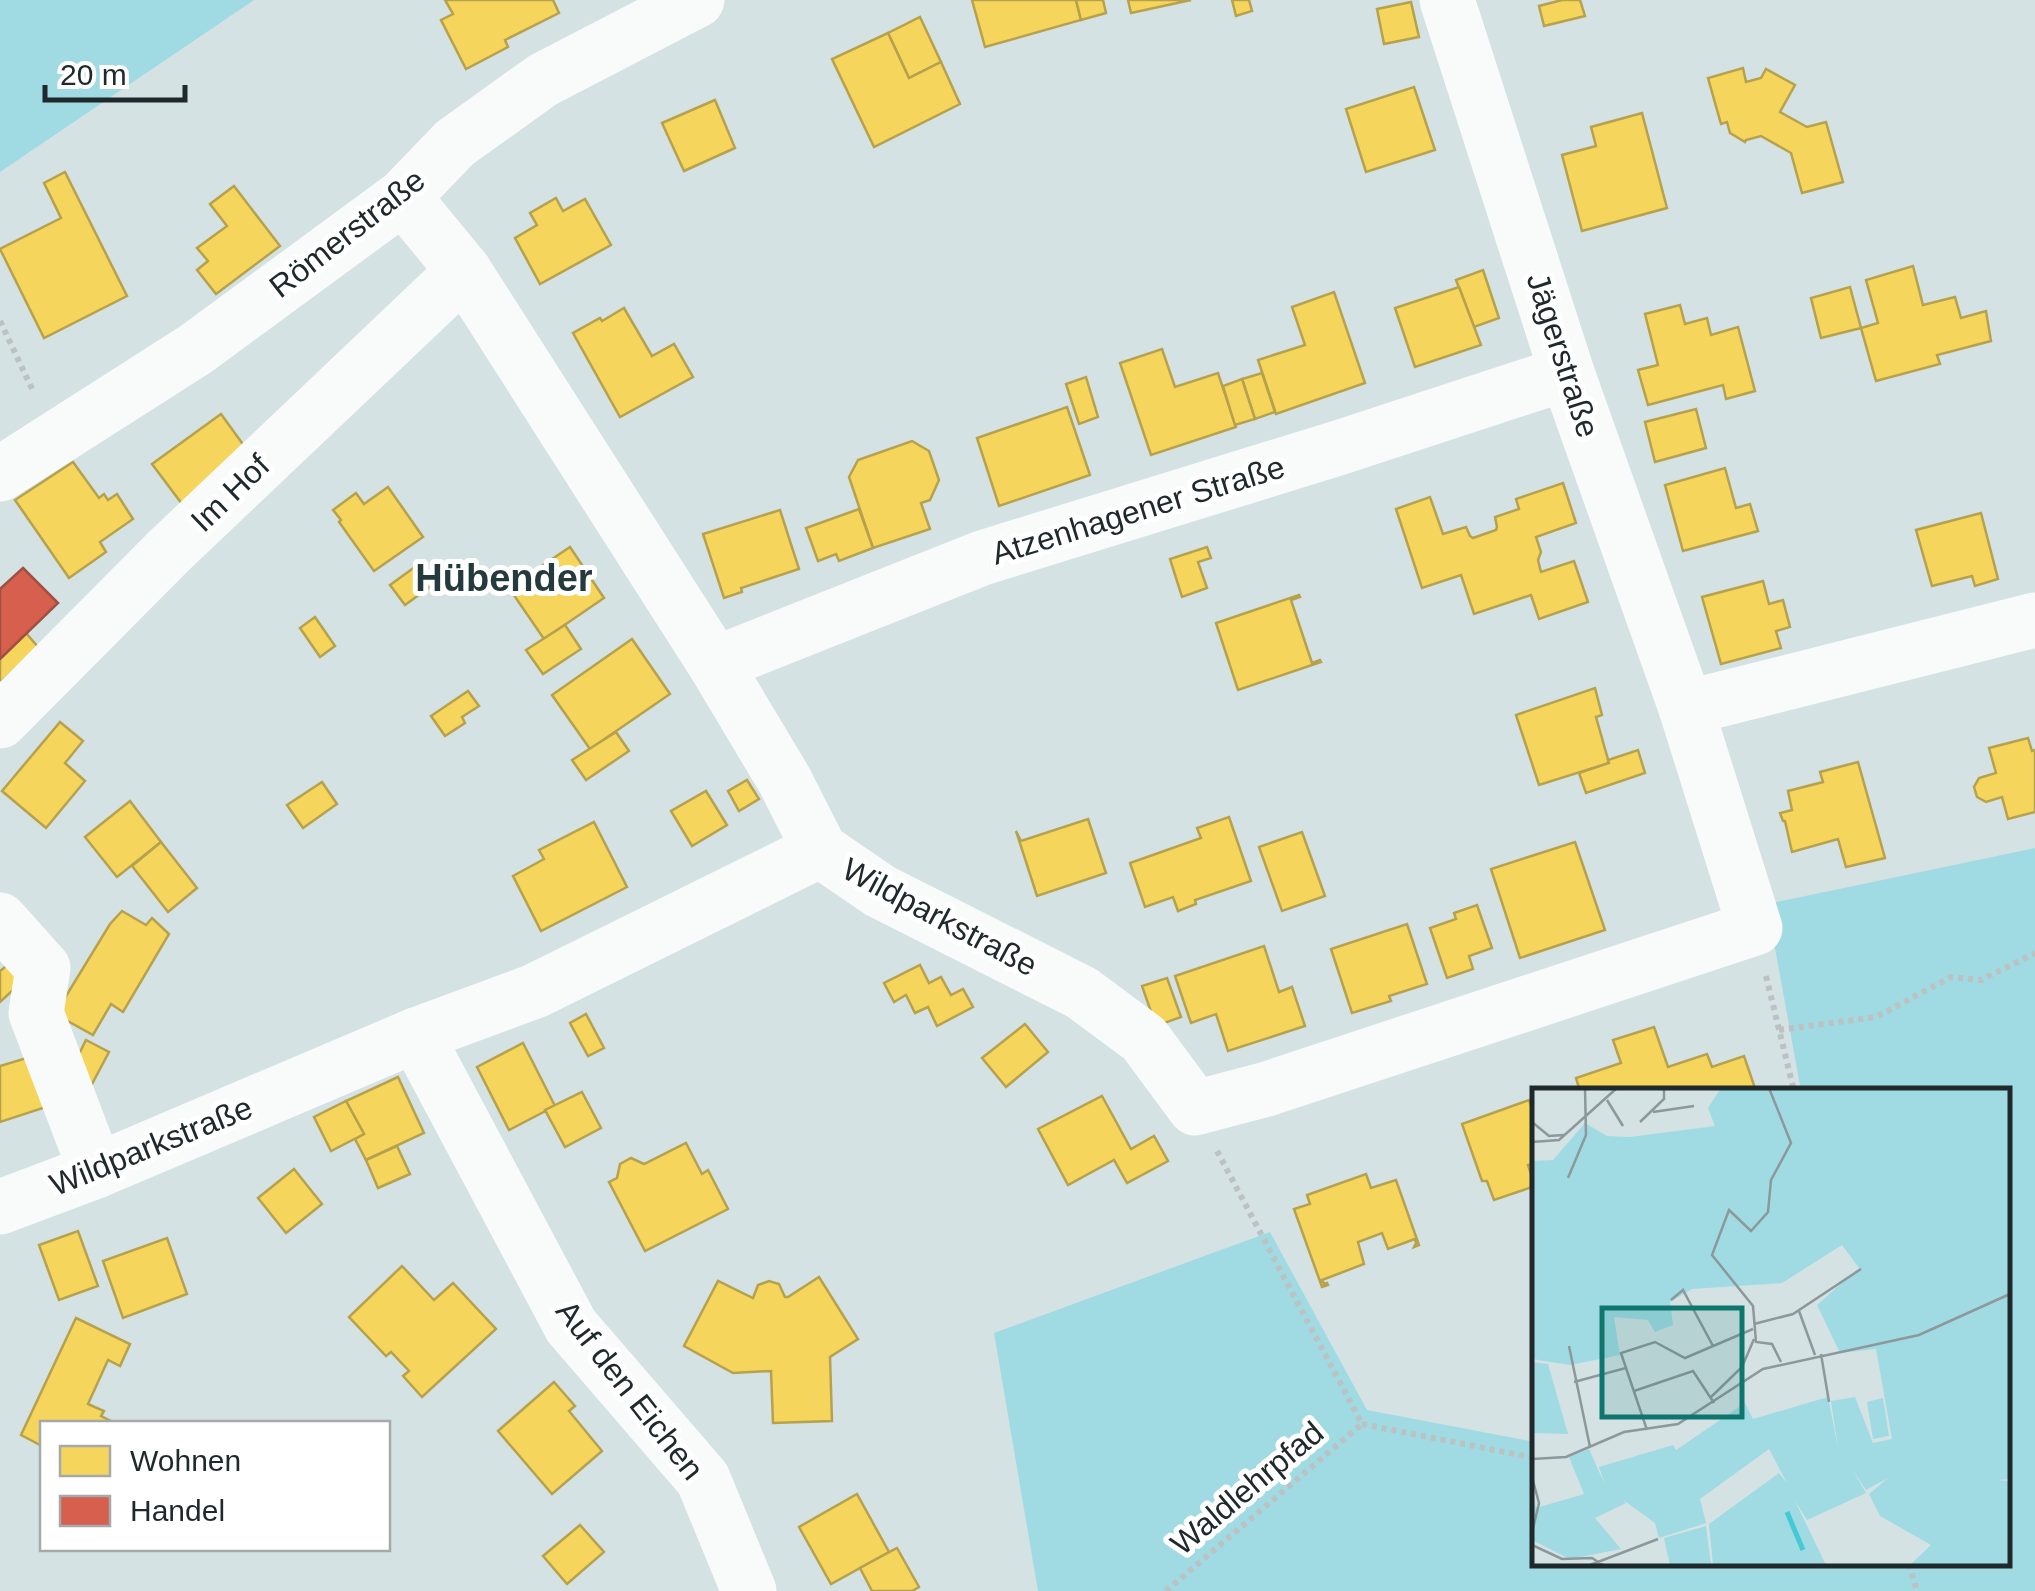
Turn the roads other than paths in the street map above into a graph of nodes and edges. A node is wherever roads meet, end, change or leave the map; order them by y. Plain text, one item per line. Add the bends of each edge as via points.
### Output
1 (697, 0) edge
2 (1446, 0) edge
3 (403, 197) junction
4 (464, 271) junction
5 (1568, 373) junction
6 (0, 474) edge
7 (2035, 620) edge
8 (715, 664) junction
9 (1686, 708) junction
10 (0, 720) edge
11 (820, 850) junction
12 (0, 920) edge
13 (416, 1035) junction
14 (1195, 1108) joint
15 (96, 1171) junction
16 (0, 1207) edge
17 (749, 1591) edge

1 - 3 street, Römerstraße via 543,80 455,142
2 - 5 street, Jägerstraße
3 - 4 street
3 - 6 street, Römerstraße via 196,348
4 - 8 street
4 - 10 street, Im Hof
5 - 8 street, Atzenhagener Straße via 982,558
5 - 9 street, Jägerstraße
7 - 9 street
8 - 11 street
9 - 14 street, Jägerstraße via 1755,928
11 - 13 street, Wildparkstraße via 536,991
11 - 14 street, Wildparkstraße via 880,891 1082,992 1144,1039
12 - 15 street via 43,968 36,1013
13 - 15 street, Wildparkstraße
13 - 17 street, Auf den Eichen via 570,1326 703,1480
15 - 16 street, Wildparkstraße

